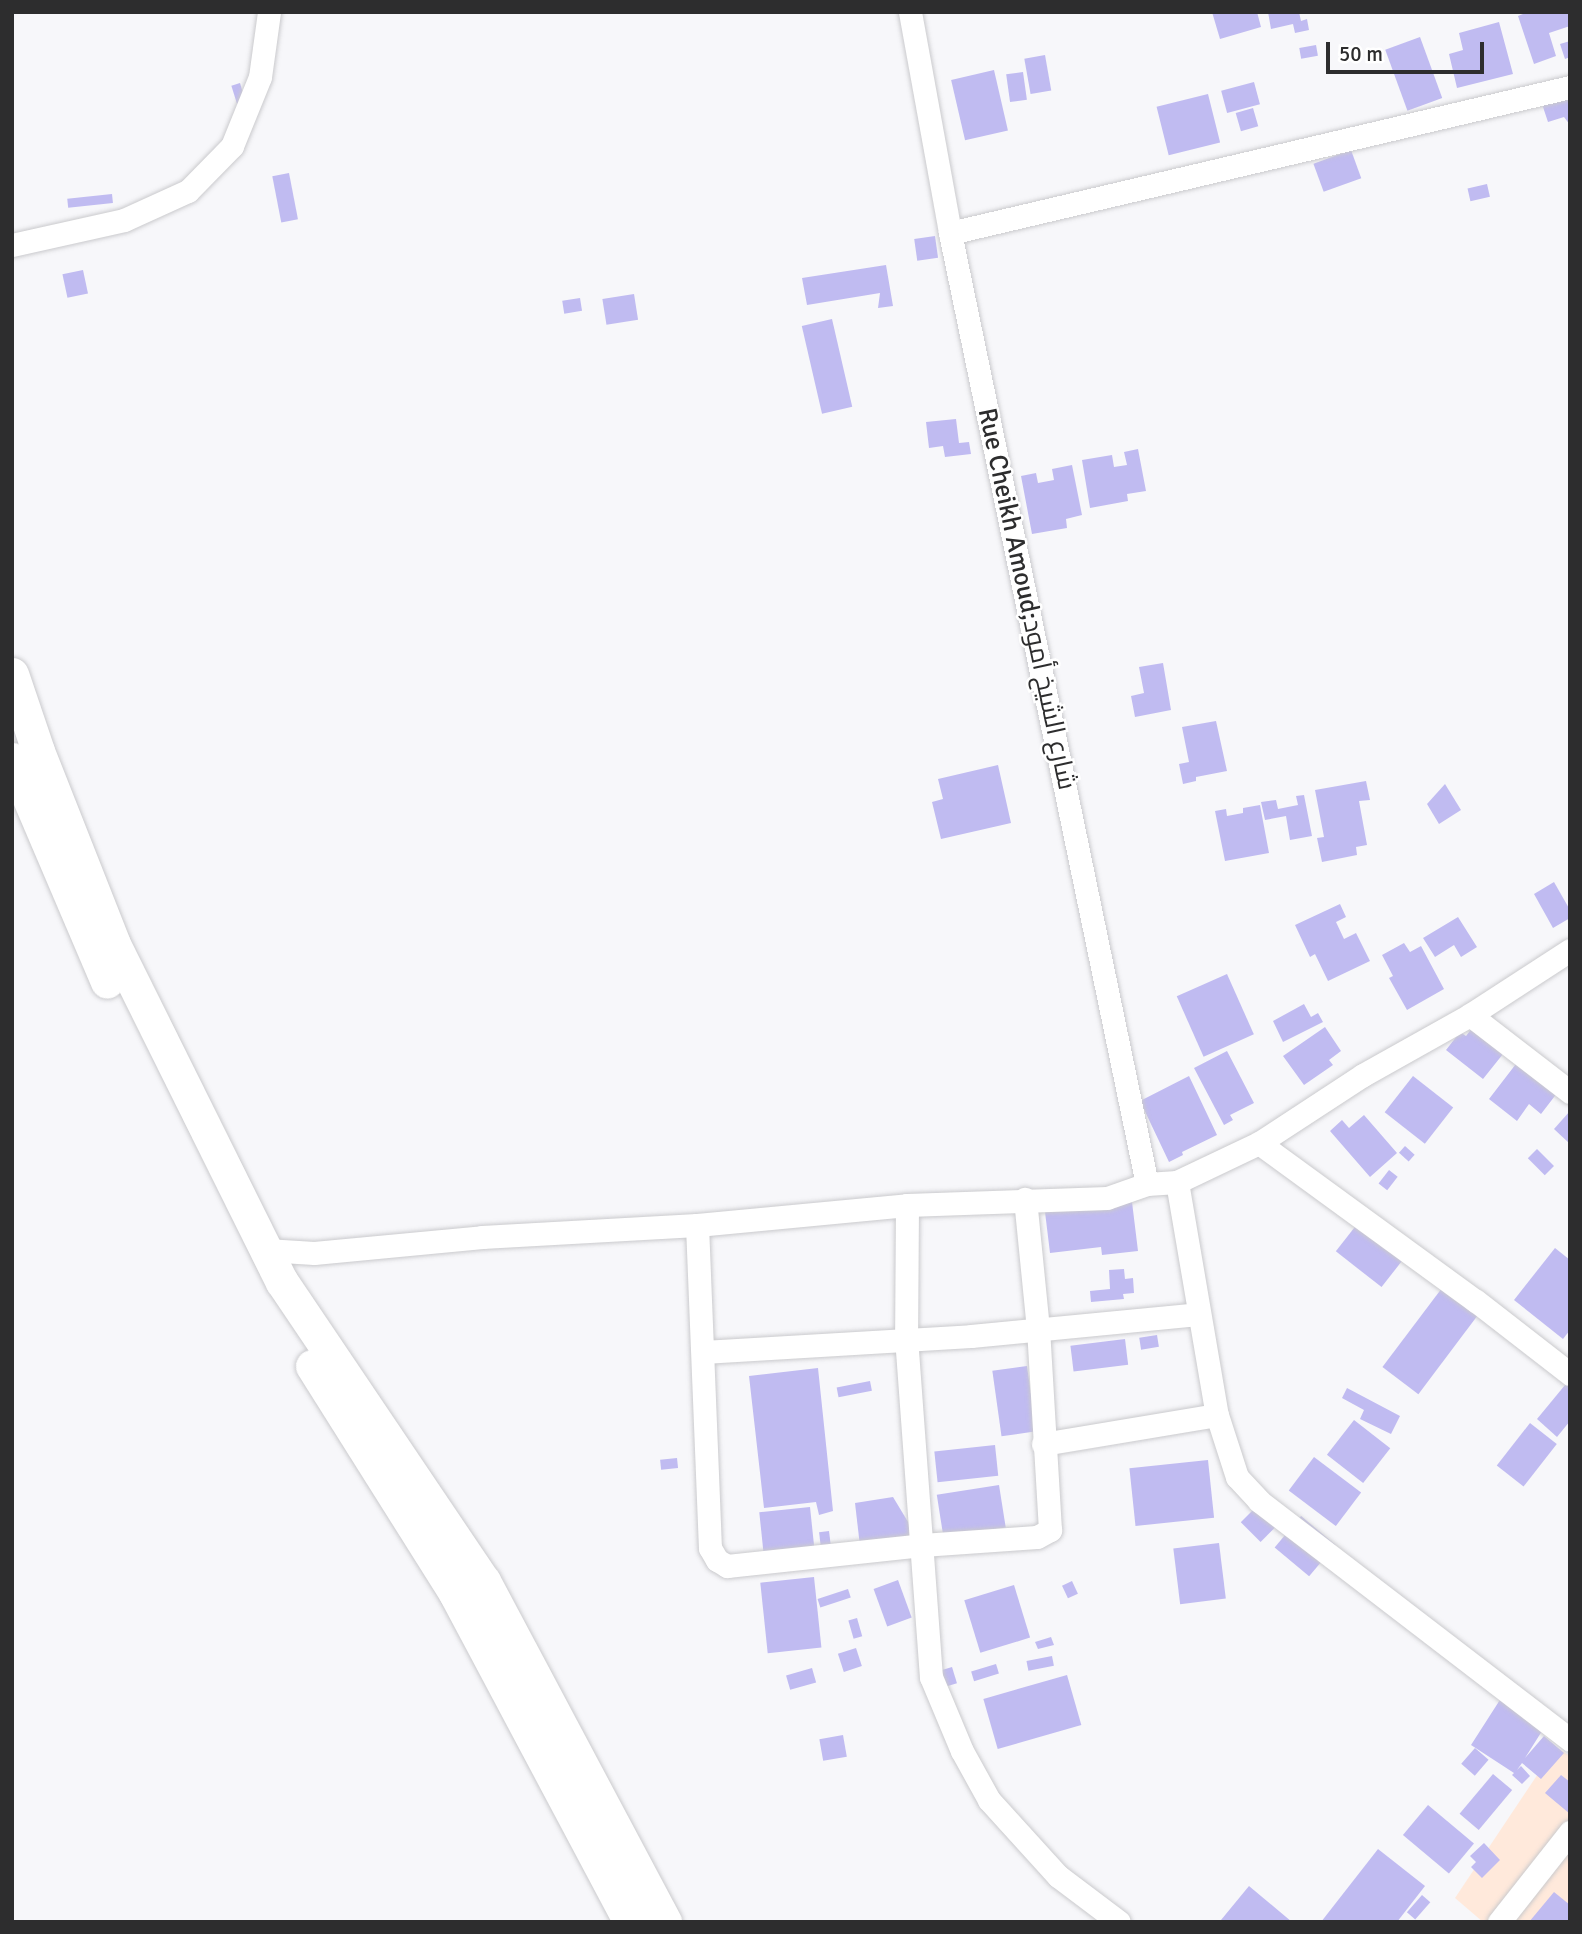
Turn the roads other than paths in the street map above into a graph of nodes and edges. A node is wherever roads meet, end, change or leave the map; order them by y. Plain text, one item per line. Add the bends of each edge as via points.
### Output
1 (269, 12) edge
2 (910, 12) edge
3 (1570, 87) edge
4 (950, 233) junction
5 (12, 245) edge
6 (12, 674) edge
7 (12, 759) edge
8 (1570, 950) edge
9 (1470, 1015) junction
10 (1570, 1092) edge
11 (1259, 1143) junction
12 (1177, 1182) junction
13 (1147, 1184) junction
14 (1025, 1199) junction
15 (907, 1205) junction
16 (697, 1225) junction
17 (266, 1250) junction
18 (314, 1253) junction
19 (282, 1282) junction
20 (1198, 1314) junction
21 (1038, 1329) junction
22 (906, 1337) junction
23 (703, 1352) junction
24 (1570, 1374) edge
25 (1217, 1415) junction
26 (1043, 1444) junction
27 (922, 1545) junction
28 (1570, 1740) edge
29 (1570, 1832) edge
30 (629, 1922) edge
31 (665, 1922) edge
32 (1119, 1922) edge
33 (1499, 1922) edge

1 - 5 street via 260,77 232,146 188,191 124,220
2 - 4 street, Rue Cheikh Amoud;شارع الشيخ أمود
3 - 4 street
4 - 13 street, Rue Cheikh Amoud;شارع الشيخ أمود
6 - 17 street via 114,944
7 - 30 street via 92,952 268,1294 456,1595
8 - 9 street
9 - 10 street
9 - 11 street via 1363,1075
11 - 12 street
11 - 24 street
12 - 13 street
12 - 20 street
13 - 14 street via 1107,1198
14 - 15 street
14 - 21 street
15 - 16 street
15 - 22 street
16 - 18 street via 482,1237
16 - 23 street
17 - 18 street
17 - 19 street
18 - 19 street
19 - 31 street via 484,1581
20 - 21 street
20 - 25 street
21 - 22 street
21 - 26 street
22 - 23 street
22 - 27 street
23 - 27 street via 710,1548 717,1560 727,1566
25 - 26 street
25 - 28 street via 1237,1476 1259,1501
26 - 27 street via 1052,1526 1045,1535
27 - 32 street via 931,1677 962,1751 989,1800 1049,1866
29 - 33 street

